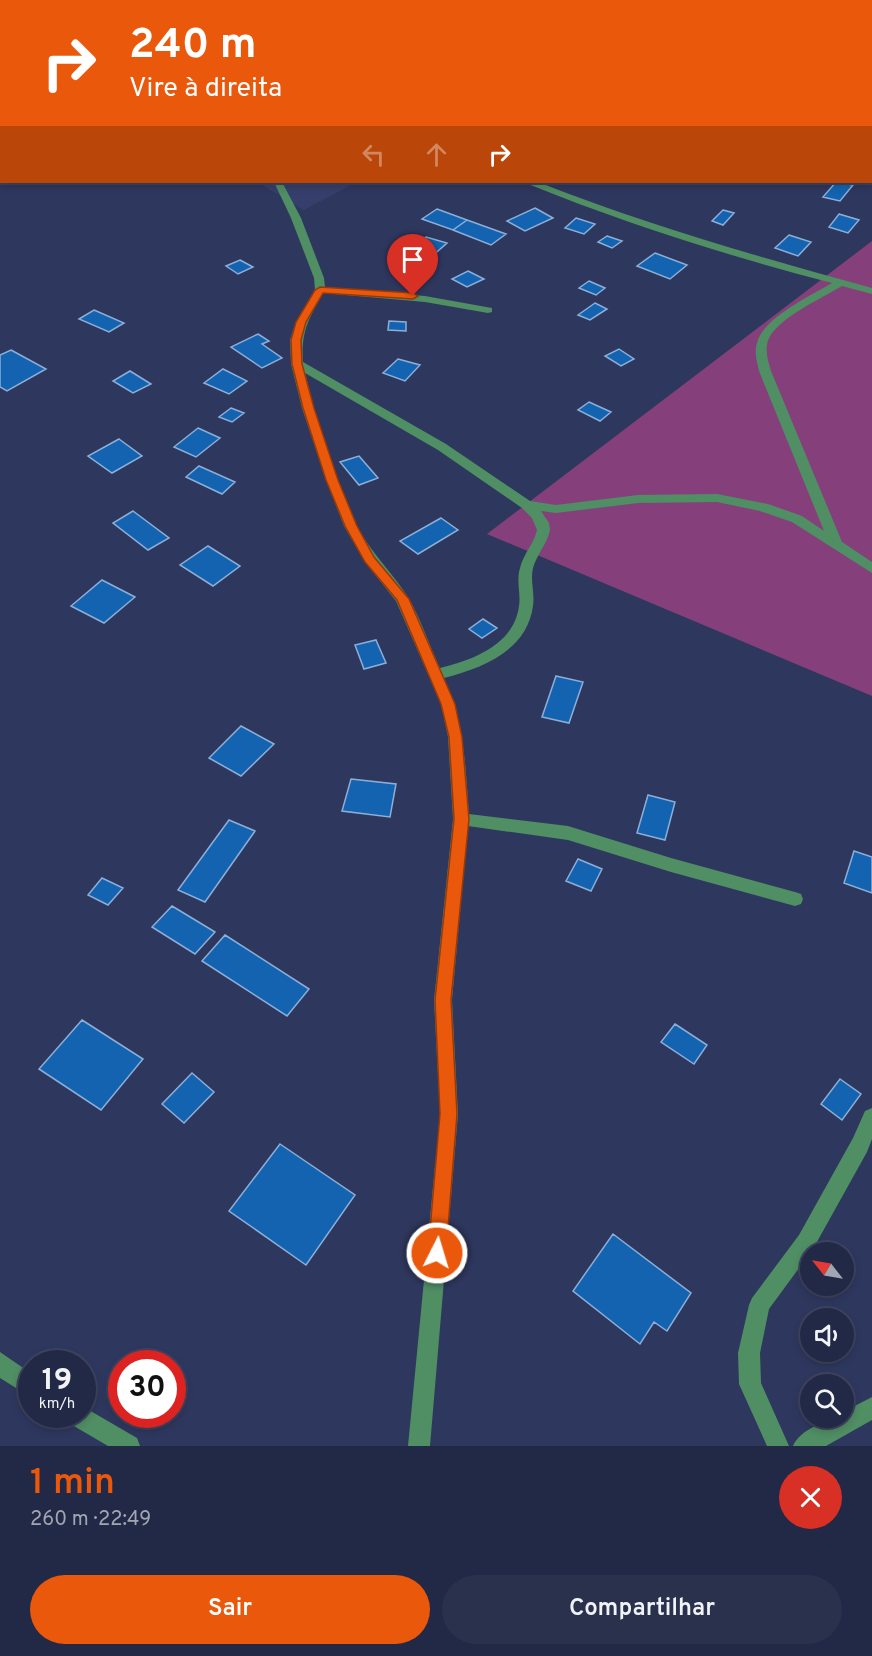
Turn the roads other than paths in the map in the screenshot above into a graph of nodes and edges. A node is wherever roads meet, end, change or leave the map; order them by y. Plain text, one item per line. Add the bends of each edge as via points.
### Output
1 (278, 183) edge
2 (533, 183) edge
3 (840, 283) junction
4 (320, 290) junction
5 (872, 291) edge
6 (488, 310) dead end
7 (297, 364) junction
8 (527, 505) junction
9 (836, 543) junction
10 (872, 568) edge
11 (435, 675) junction
12 (461, 819) junction
13 (795, 900) dead end
14 (872, 1117) edge
15 (0, 1363) edge
16 (18, 1378) edge
17 (872, 1408) edge
18 (96, 1426) edge
19 (129, 1446) edge
20 (419, 1446) edge
21 (778, 1446) edge
22 (804, 1446) edge

1 - 4 street via 296,218
2 - 3 street via 613,216
3 - 5 street
3 - 9 street via 769,330 761,356
4 - 6 street via 395,294
4 - 7 street via 301,322 296,340
7 - 8 street via 442,447
7 - 11 street via 328,470 351,526 370,559 402,599
8 - 9 street via 556,509 638,499 717,498 797,519
8 - 11 street via 544,524 543,535 526,568 526,606 520,623 509,641 490,657
9 - 10 street
11 - 12 street via 448,704 456,737
12 - 13 street via 568,833
12 - 20 street via 443,1000 448,1125
14 - 21 street via 806,1242 759,1305 749,1353 750,1384
15 - 16 street
17 - 22 street
18 - 19 street

